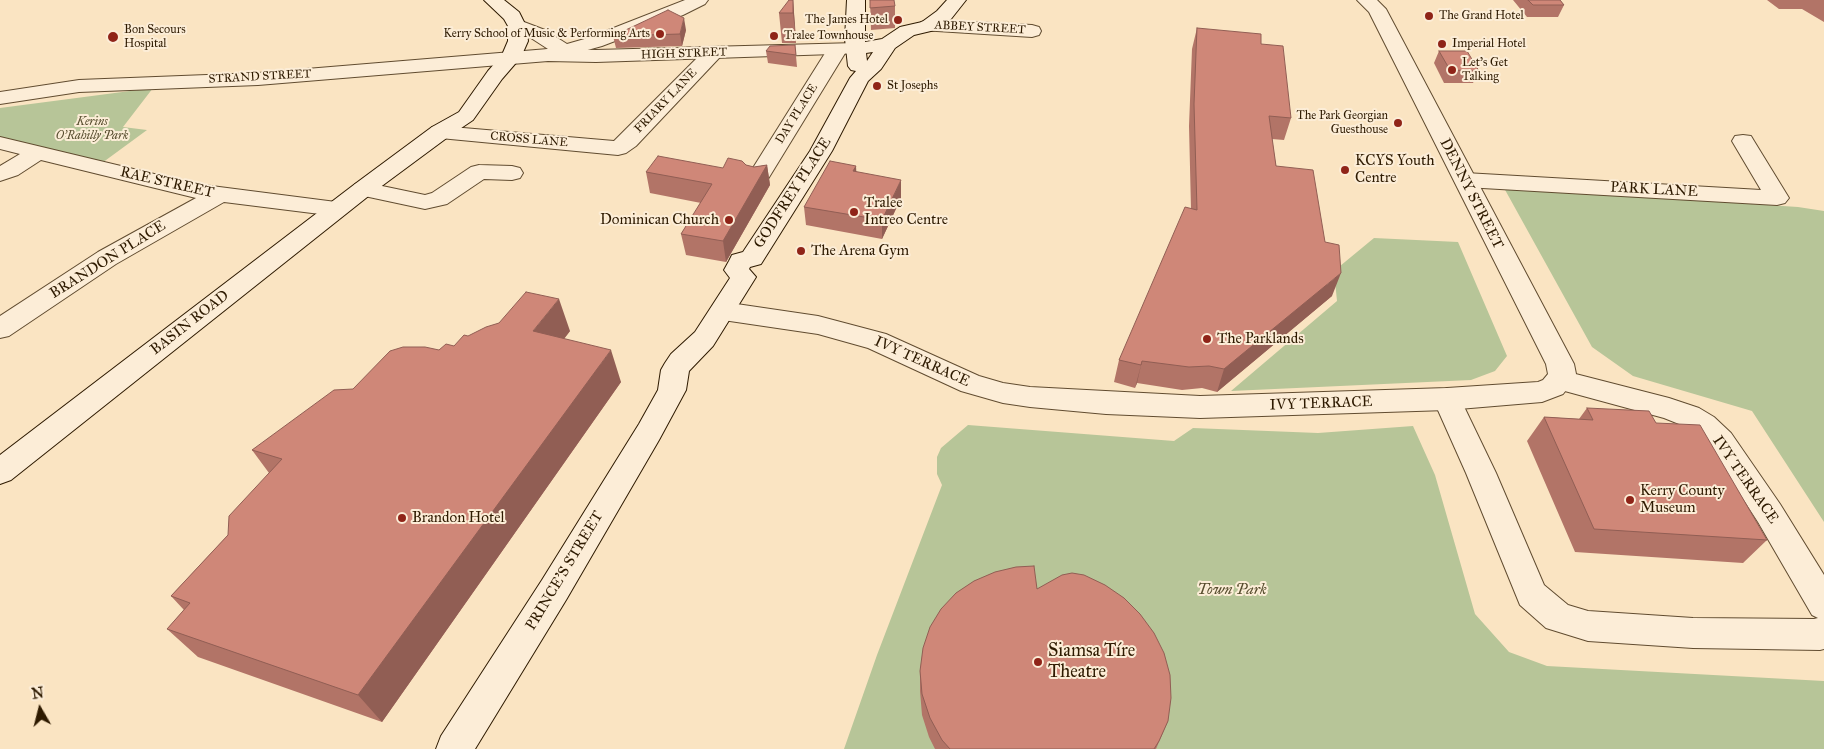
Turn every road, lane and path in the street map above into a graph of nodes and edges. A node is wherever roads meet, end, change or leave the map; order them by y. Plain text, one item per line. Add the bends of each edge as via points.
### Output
1 (493, 0) edge
2 (661, 0) edge
3 (856, 0) edge
4 (957, 0) edge
5 (1375, 3) edge
6 (690, 5) edge
7 (517, 26) junction
8 (928, 26) junction
9 (1032, 31) dead end
10 (888, 44) junction
11 (591, 50) junction
12 (846, 50) junction
13 (556, 52) junction
14 (713, 53) junction
15 (508, 61) junction
16 (858, 81) junction
17 (0, 98) edge
18 (440, 132) junction
19 (1743, 141) dead end
20 (0, 144) edge
21 (618, 148) joint
22 (37, 153) junction
23 (512, 173) dead end
24 (0, 174) edge
25 (757, 179) edge
26 (1464, 180) junction
27 (362, 189) junction
28 (219, 195) junction
29 (336, 209) junction
30 (723, 311) junction
31 (0, 329) edge
32 (1560, 380) junction
33 (1447, 399) junction
34 (0, 472) edge
35 (1824, 605) edge
36 (1824, 631) edge
37 (454, 749) edge

1 - 7 street via 505,9
2 - 6 street
3 - 12 street
4 - 8 street
5 - 26 street, DENNY STREET
6 - 11 street
7 - 13 street via 538,34
7 - 15 street via 518,41
8 - 9 street, ABBEY STREET
8 - 10 street via 907,31
10 - 12 street, HIGH STREET
10 - 16 street, GODFREY PLACE
11 - 13 street, HIGH STREET
11 - 14 street, HIGH STREET
12 - 14 street, HIGH STREET
12 - 16 street
12 - 25 street, DAY PLACE
13 - 15 street, HIGH STREET
14 - 21 street, FRIARY LANE
15 - 17 street, STRAND STREET via 258,79 80,86
15 - 18 street, BASIN ROAD via 466,116
16 - 30 street, GODFREY PLACE via 834,128
18 - 21 street, CROSS LANE
18 - 27 street, BASIN ROAD
19 - 26 street, PARK LANE via 1778,198 1679,185
20 - 22 street, RAE STREET
22 - 24 street
22 - 28 street, RAE STREET
23 - 27 street via 478,172 439,199 425,202
26 - 32 street, DENNY STREET via 1560,364
27 - 29 street, BASIN ROAD
28 - 29 street, RAE STREET
28 - 31 street, BRANDON PLACE via 107,258
29 - 34 street, BASIN ROAD
30 - 33 street, IVY TERRACE via 842,331 877,341 971,384 1021,396 1180,407
30 - 37 street, PRINCE'S STREET via 704,339 699,366 694,374 672,390 554,590
32 - 33 street, IVY TERRACE via 1542,392
32 - 35 street, IVY TERRACE via 1670,408 1704,425 1721,441
33 - 36 street via 1532,595 1558,617 1588,626 1693,634 1820,635

